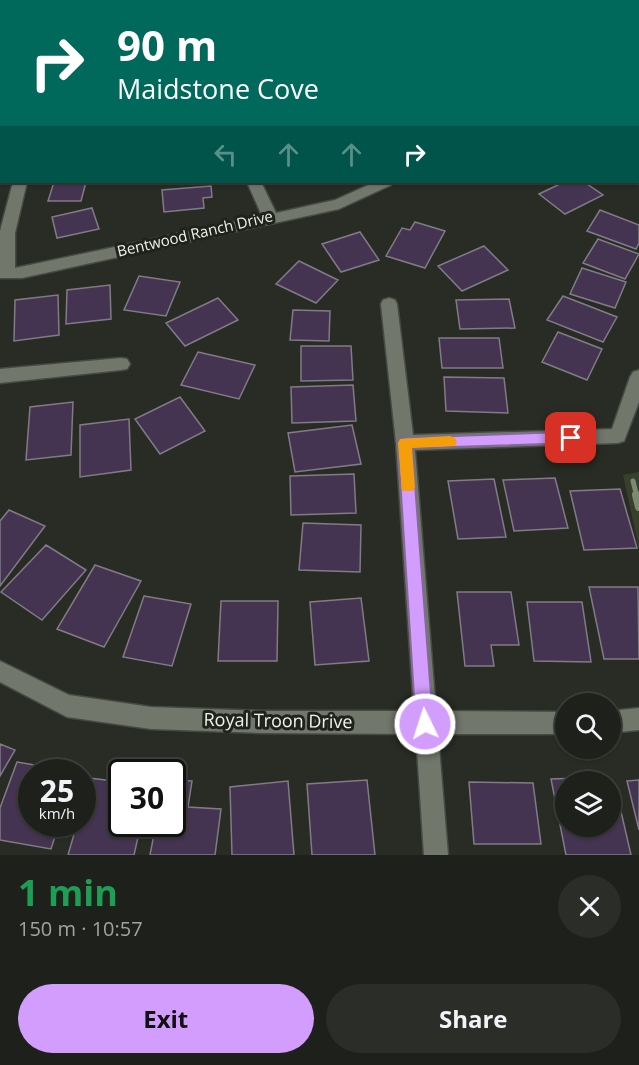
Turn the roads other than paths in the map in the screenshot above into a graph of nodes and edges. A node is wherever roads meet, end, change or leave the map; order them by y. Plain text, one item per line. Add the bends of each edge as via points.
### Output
1 (20, 183) edge
2 (254, 183) edge
3 (384, 183) edge
4 (270, 217) junction
5 (4, 273) edge
6 (389, 304) dead end
7 (121, 364) dead end
8 (0, 376) edge
9 (639, 377) edge
10 (405, 443) junction
11 (0, 670) edge
12 (639, 719) edge
13 (621, 721) edge
14 (555, 723) edge
15 (425, 724) junction
16 (436, 855) edge

1 - 5 street via 7,233
2 - 4 street
3 - 4 street, Bentwood Ranch Drive via 339,204
4 - 5 street, Bentwood Ranch Drive via 22,273
6 - 10 street
7 - 8 street
9 - 10 street via 618,436
10 - 15 street
11 - 15 street, Royal Troon Drive via 67,706 151,718
12 - 13 street
14 - 15 street, Royal Troon Drive
15 - 16 street

